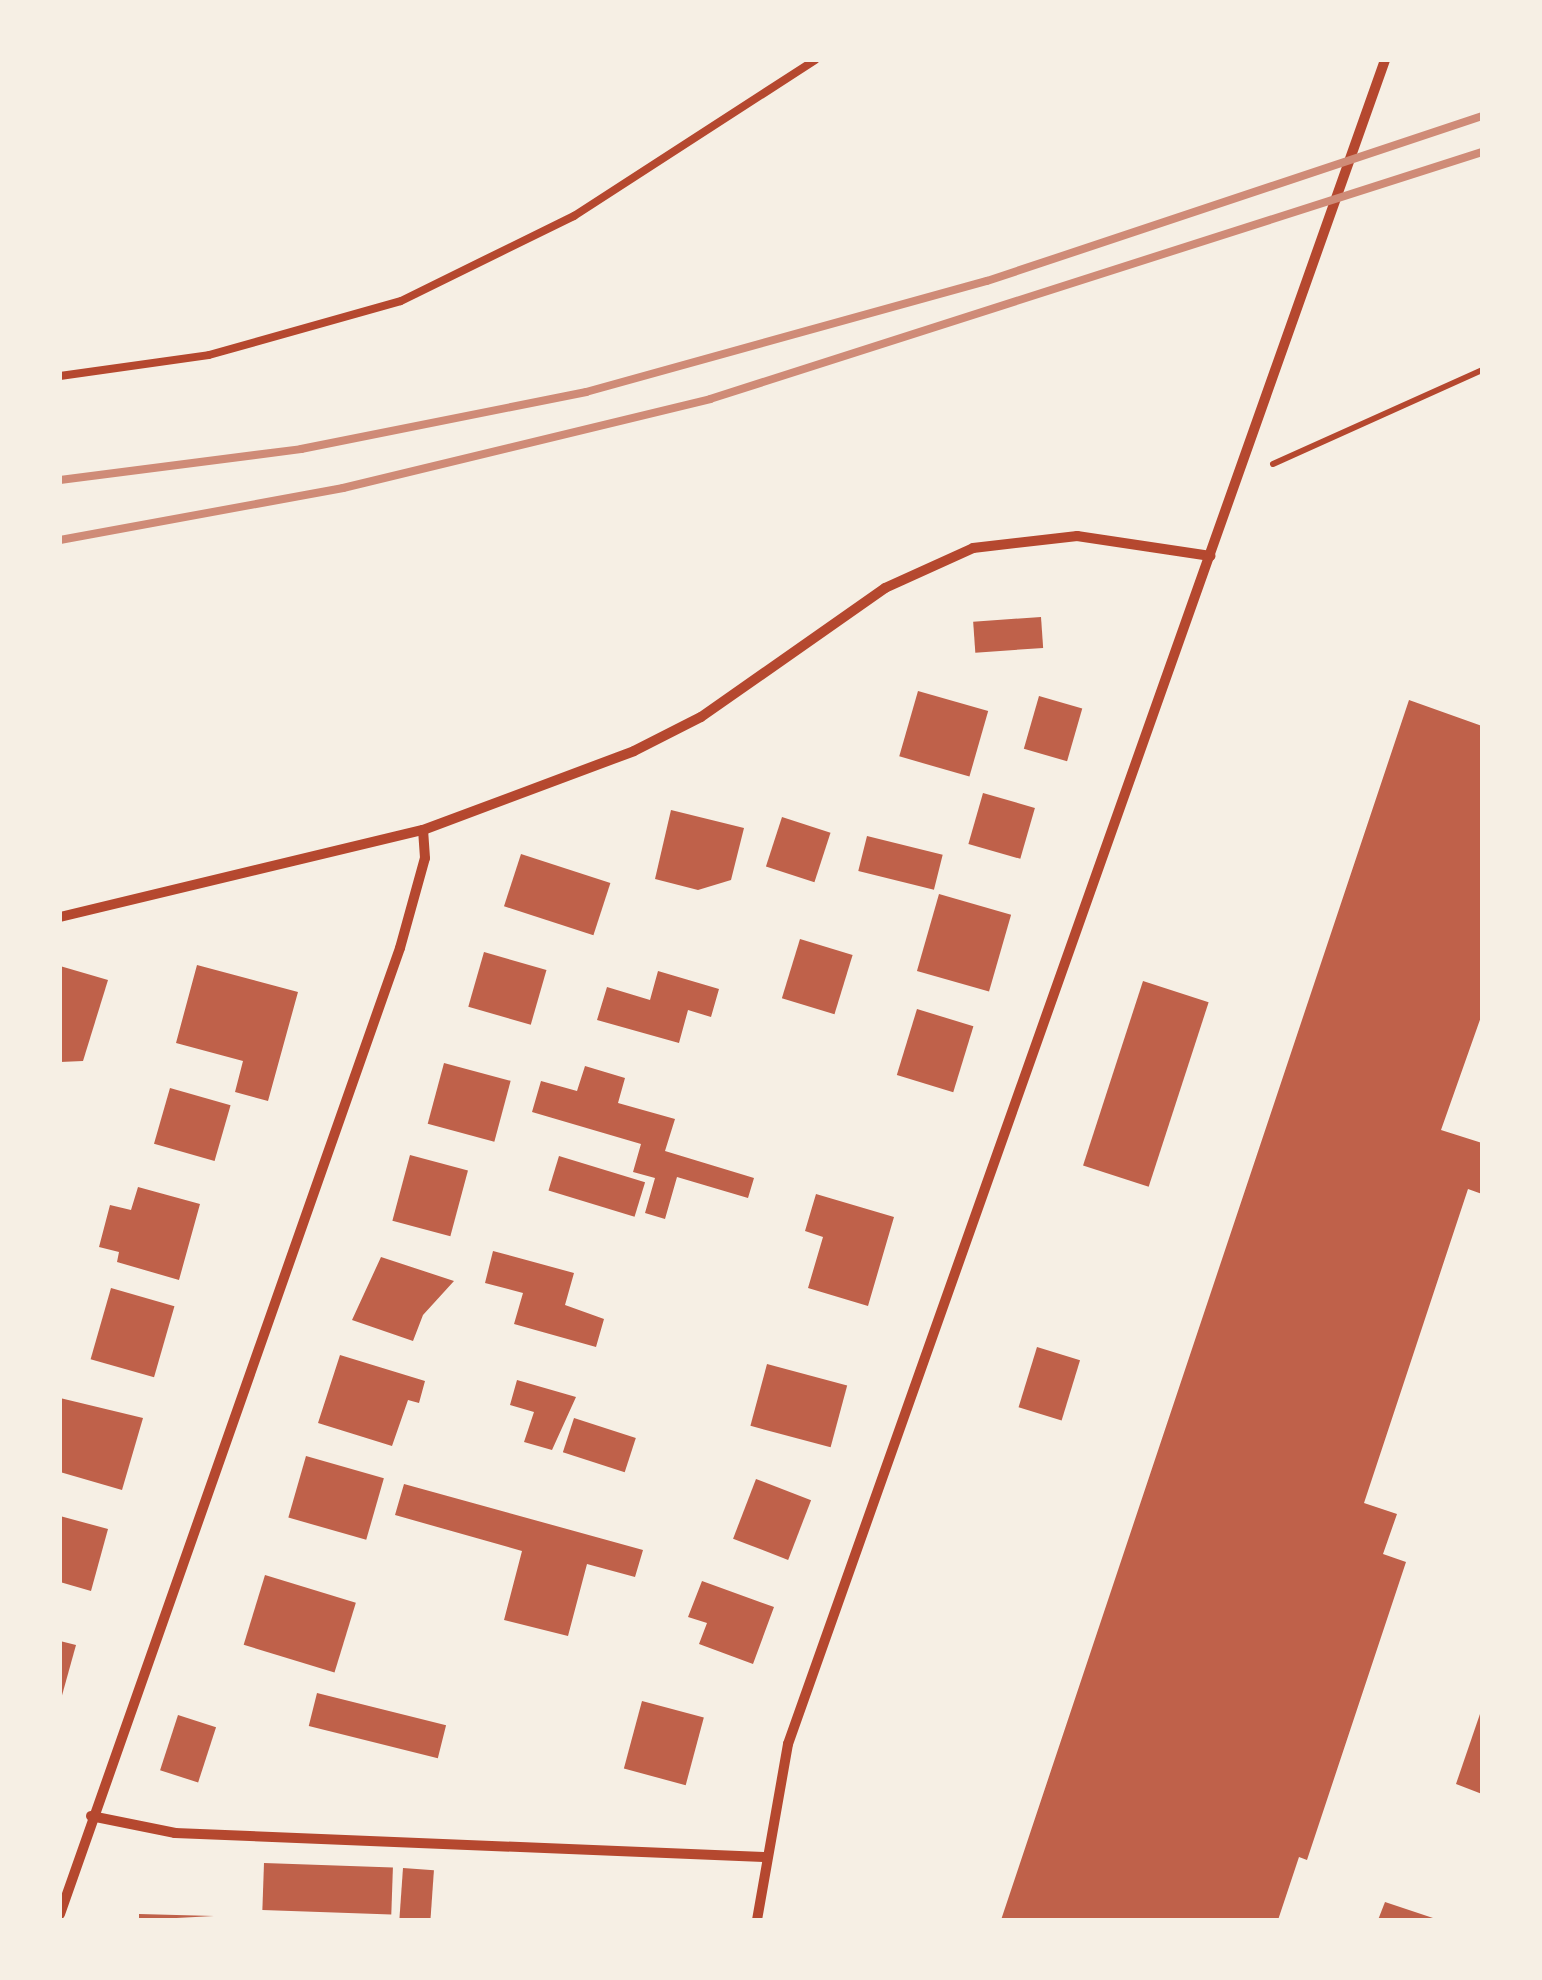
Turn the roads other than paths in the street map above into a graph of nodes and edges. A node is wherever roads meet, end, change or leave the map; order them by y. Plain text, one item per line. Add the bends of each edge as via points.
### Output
1 (815, 60) edge
2 (1385, 60) edge
3 (60, 376) edge
4 (1211, 556) junction
5 (424, 830) junction
6 (60, 917) edge
7 (91, 1816) junction
8 (764, 1857) junction
9 (60, 1914) edge
10 (756, 1920) edge

1 - 3 lane via 574,216 400,301 225,351
2 - 4 street
4 - 5 street via 1077,536 972,548 885,588 701,717
4 - 8 street via 788,1744
5 - 6 street
5 - 7 street via 425,858 400,948
7 - 8 street via 175,1833
7 - 9 street
8 - 10 street

